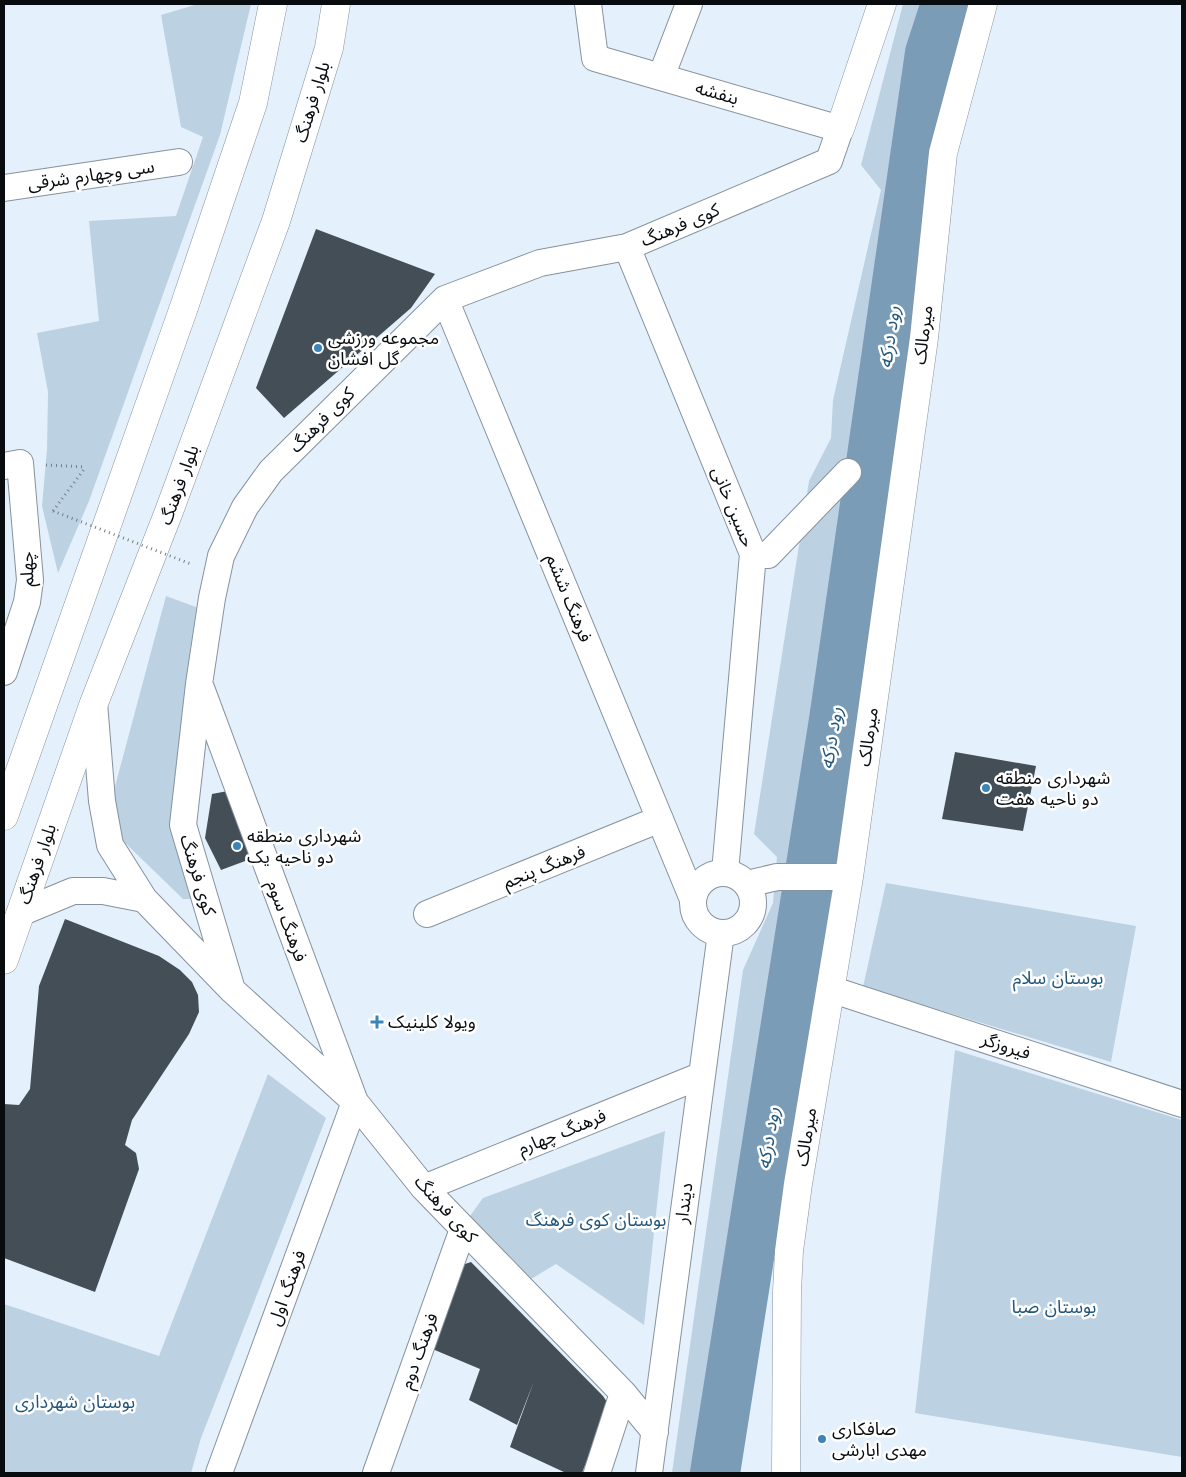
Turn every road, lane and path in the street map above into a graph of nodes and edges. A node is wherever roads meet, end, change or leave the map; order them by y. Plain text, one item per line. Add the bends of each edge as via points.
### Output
1 (273, 4) edge
2 (336, 4) edge
3 (588, 4) edge
4 (688, 4) edge
5 (882, 4) edge
6 (983, 4) edge
7 (662, 77) junction
8 (840, 129) junction
9 (179, 162) dead end
10 (4, 188) edge
11 (627, 247) junction
12 (445, 299) junction
13 (12, 465) edge
14 (848, 472) dead end
15 (753, 554) junction
16 (191, 564) dead end
17 (4, 672) edge
18 (199, 684) junction
19 (94, 703) junction
20 (4, 816) edge
21 (660, 819) junction
22 (849, 877) junction
23 (736, 878) junction
24 (692, 897) junction
25 (144, 899) junction
26 (20, 913) junction
27 (427, 914) dead end
28 (721, 933) junction
29 (4, 960) edge
30 (830, 989) junction
31 (232, 990) junction
32 (700, 1076) junction
33 (354, 1102) junction
34 (1182, 1104) edge
35 (424, 1188) junction
36 (463, 1229) junction
37 (623, 1394) junction
38 (655, 1432) junction
39 (219, 1473) edge
40 (376, 1473) edge
41 (597, 1473) edge
42 (649, 1473) edge
43 (786, 1473) edge

1 - 20 main road via 253,103
2 - 19 main road, بلوار فرهنگ via 329,48 276,221
3 - 7 street, بنفشه via 595,58
4 - 7 street
5 - 8 main road
6 - 22 main road, میرمالک via 944,154 924,338
7 - 8 street, بنفشه
8 - 11 street, کوی فرهنگ via 829,161
9 - 10 street, سی وچهارم شرقی
11 - 12 street, کوی فرهنگ via 540,263
11 - 15 street, حسین خانی
12 - 18 street, کوی فرهنگ via 271,471 245,507 221,556
12 - 21 street, فرهنگ ششم
13 - 16 path, bridge via 85,467 53,511
13 - 17 street, چهلم via 30,580 27,602
14 - 15 street via 768,555
15 - 23 street, حسین خانی
18 - 31 street, کوی فرهنگ via 183,825
18 - 33 street, فرهنگ سوم
19 - 25 street, کوی فرهنگ via 102,800 110,845
19 - 26 main road, بلوار فرهنگ
21 - 24 street, فرهنگ ششم
21 - 27 street, فرهنگ پنجم
22 - 23 street
22 - 30 main road, میرمالک
23 - 24 street via 708,876
23 - 28 street via 754,903 747,922 730,932
24 - 28 street via 692,907 702,925
25 - 26 street via 103,890 73,891
25 - 31 street, کوی فرهنگ
26 - 29 main road, بلوار فرهنگ
28 - 32 street, دیندار
30 - 34 street, فیروزگر
30 - 43 main road, میرمالک via 789,1251
31 - 33 street, کوی فرهنگ
32 - 35 street, فرهنگ چهارم
32 - 38 street, دیندار
33 - 35 street, کوی فرهنگ
33 - 39 street, فرهنگ اول
35 - 36 street, کوی فرهنگ
36 - 37 street, کوی فرهنگ
36 - 40 street, فرهنگ دوم
37 - 38 street, کوی فرهنگ
37 - 41 street
38 - 42 street, دیندار

